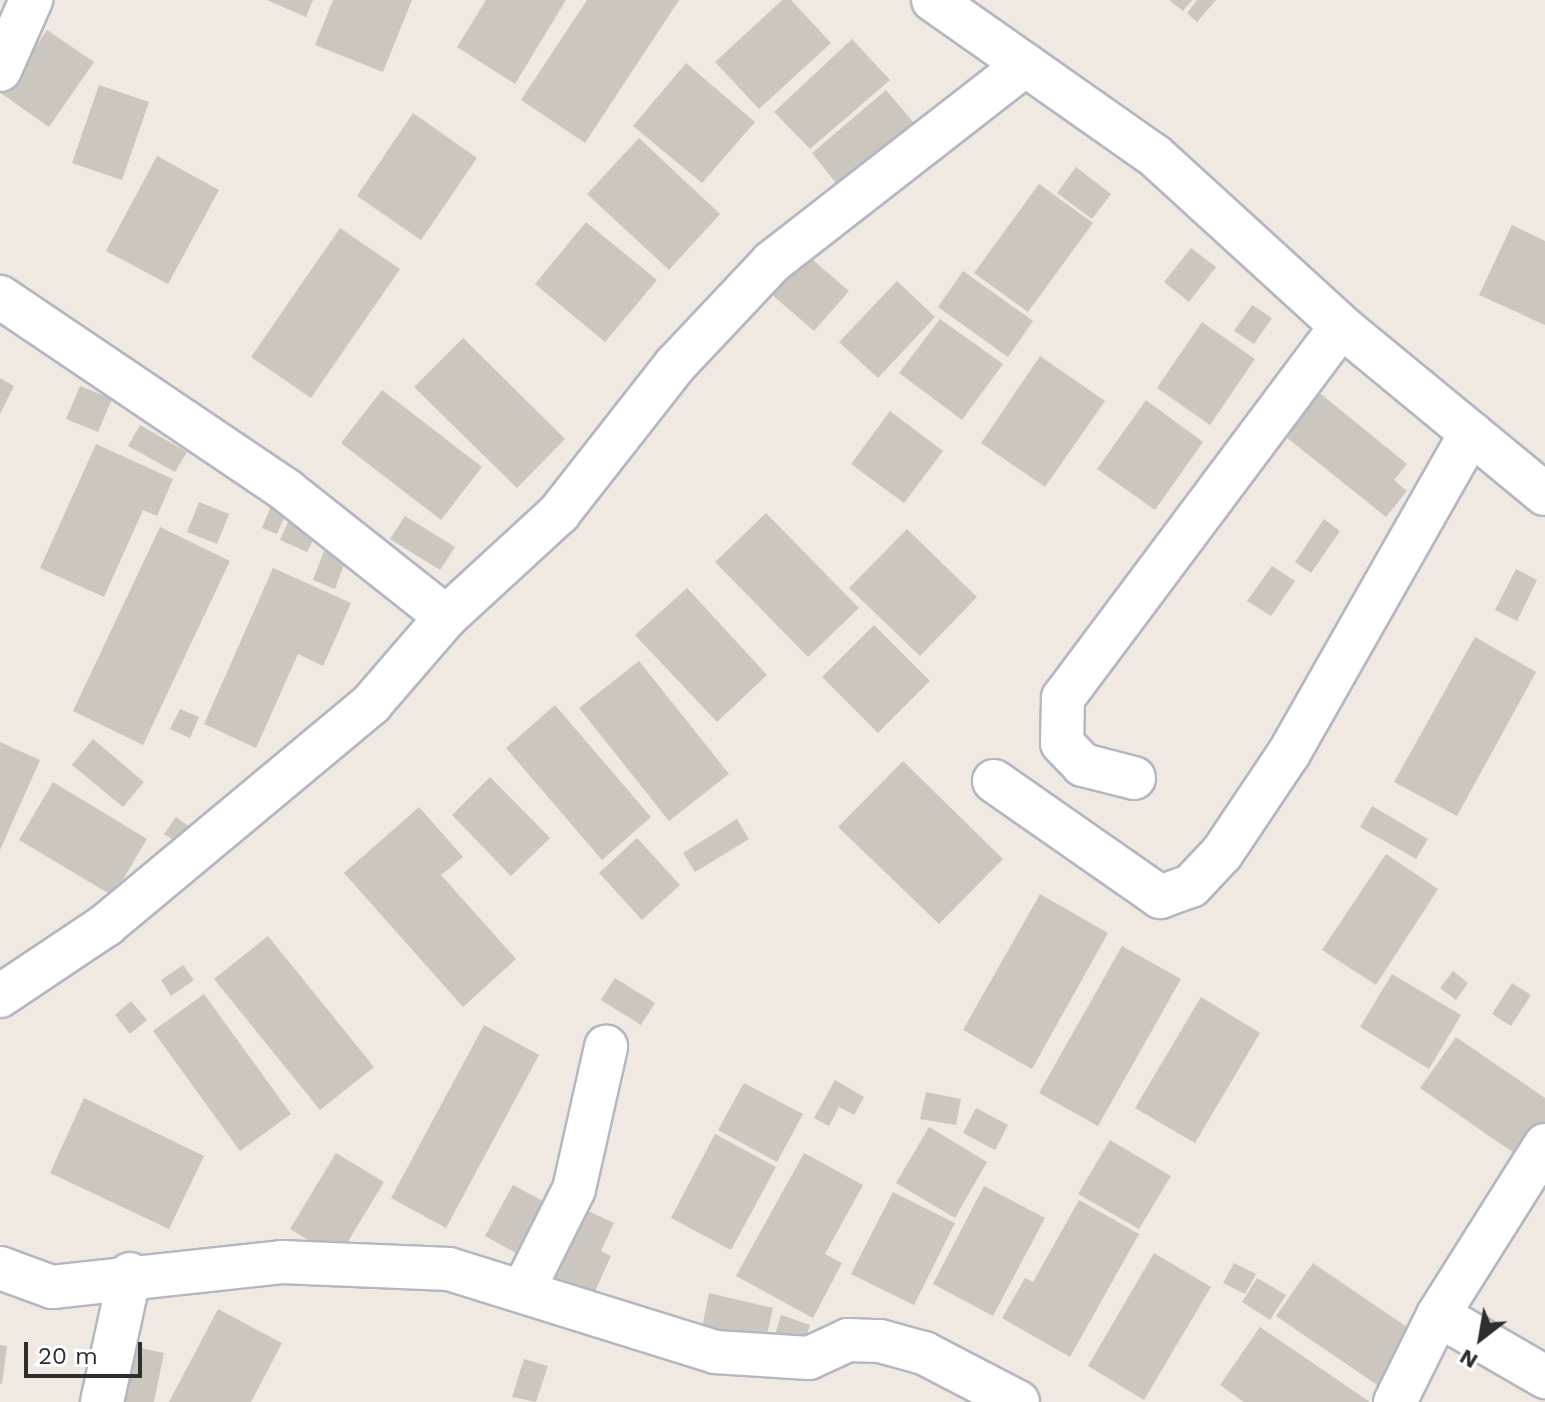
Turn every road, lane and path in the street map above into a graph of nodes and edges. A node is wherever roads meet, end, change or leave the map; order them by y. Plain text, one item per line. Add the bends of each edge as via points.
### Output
1 (31, 0) edge
2 (933, 0) edge
3 (1025, 65) junction
4 (0, 70) edge
5 (0, 297) edge
6 (1341, 326) junction
7 (1471, 433) junction
8 (1545, 494) edge
9 (446, 617) junction
10 (1134, 778) dead end
11 (994, 781) dead end
12 (0, 996) edge
13 (606, 1047) dead end
14 (1545, 1145) edge
15 (0, 1268) edge
16 (130, 1274) junction
17 (523, 1291) junction
18 (1438, 1315) junction
19 (1545, 1377) edge
20 (102, 1402) edge
21 (1018, 1402) edge
22 (1395, 1402) edge

1 - 4 street
2 - 3 street
3 - 6 street via 1202,194
3 - 9 street via 772,262 675,365 559,513
5 - 9 street via 286,490
6 - 7 street
6 - 10 street via 1063,698 1062,743 1083,765
7 - 8 street
7 - 11 street via 1289,753 1222,853 1191,886 1160,897
9 - 12 street via 371,704 106,925
13 - 17 street via 574,1189
14 - 18 street
15 - 16 street via 52,1287
16 - 17 street via 282,1262 449,1269
16 - 20 street
17 - 21 street via 715,1352 809,1358 848,1340 880,1341 924,1353
18 - 19 street
18 - 22 street

